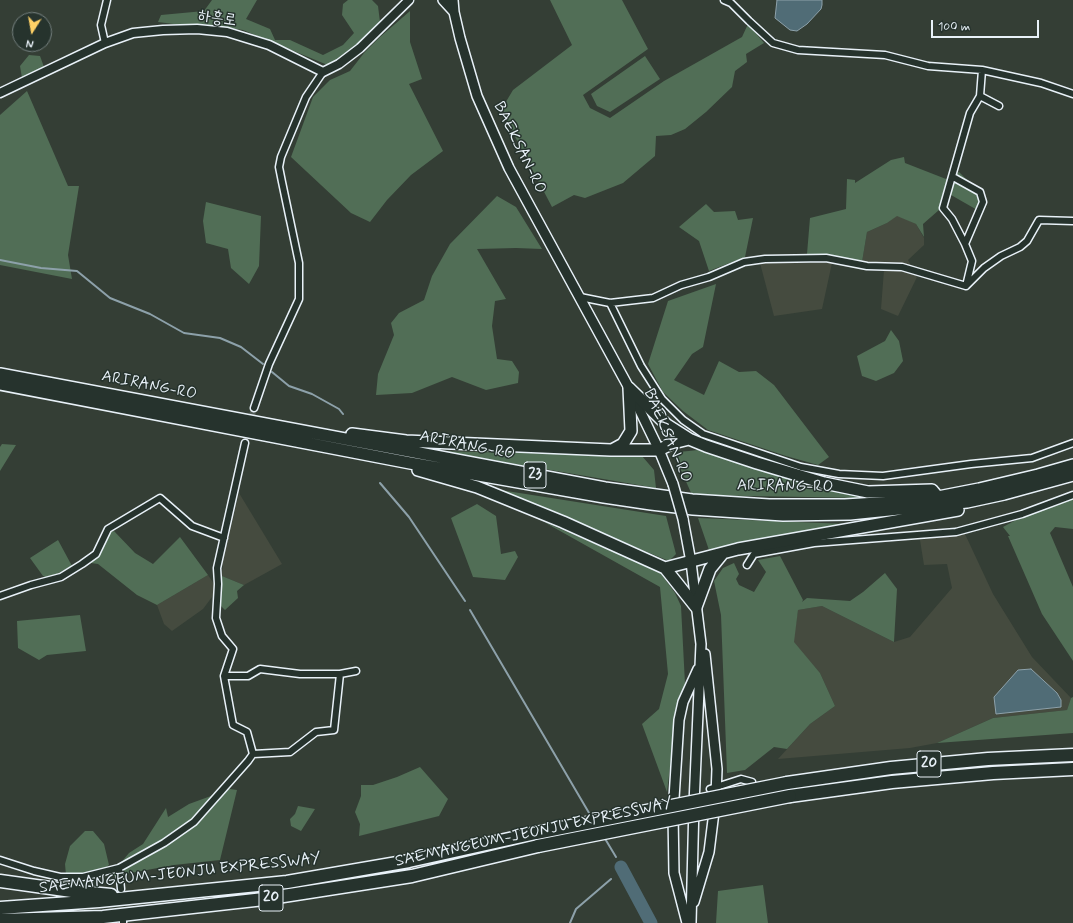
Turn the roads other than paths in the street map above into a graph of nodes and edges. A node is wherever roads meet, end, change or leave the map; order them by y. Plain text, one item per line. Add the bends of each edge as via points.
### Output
1 (107, 0) edge
2 (409, 0) edge
3 (443, 0) edge
4 (453, 0) edge
5 (457, 0) edge
6 (724, 0) edge
7 (454, 12) junction
8 (105, 43) junction
9 (982, 70) junction
10 (323, 72) junction
11 (0, 93) edge
12 (1073, 94) edge
13 (980, 96) junction
14 (999, 106) dead end
15 (953, 176) junction
16 (1073, 221) edge
17 (965, 244) junction
18 (966, 286) junction
19 (580, 297) junction
20 (610, 303) junction
21 (0, 374) edge
22 (0, 384) edge
23 (629, 388) junction
24 (254, 408) tunnel mouth
25 (326, 436) junction
26 (689, 440) junction
27 (245, 442) tunnel mouth
28 (1073, 443) edge
29 (611, 450) junction
30 (659, 450) junction
31 (410, 463) junction
32 (1073, 465) edge
33 (1073, 475) edge
34 (1073, 495) edge
35 (938, 497) junction
36 (967, 502) junction
37 (224, 538) junction
38 (723, 553) junction
39 (691, 562) junction
40 (747, 566) dead end
41 (664, 568) junction
42 (0, 596) edge
43 (696, 607) junction
44 (701, 644) junction
45 (700, 664) junction
46 (356, 671) dead end
47 (340, 674) junction
48 (224, 676) junction
49 (253, 754) junction
50 (1073, 755) edge
51 (1073, 769) edge
52 (752, 782) dead end
53 (713, 788) junction
54 (0, 860) edge
55 (119, 868) junction
56 (0, 881) edge
57 (121, 889) dead end
58 (142, 897) junction
59 (0, 908) edge
60 (691, 911) junction
61 (0, 920) edge
62 (687, 923) edge
63 (691, 923) edge

1 - 8 street via 101,25
2 - 10 street via 360,48
3 - 7 main road
4 - 7 main road, BAEKSAN-RO
5 - 7 main road
6 - 9 street via 731,3 773,43 798,50 886,55 928,66
7 - 19 main road, BAEKSAN-RO via 477,96 509,168
8 - 10 street, 하흥로 via 133,33 163,30 197,29 227,32 269,45
8 - 11 street, 하흥로
9 - 12 street via 1040,83
9 - 13 street
10 - 24 street via 306,97 281,157 280,174 299,263 299,299 269,364
13 - 14 street
13 - 15 street via 970,113
15 - 17 street via 943,208
15 - 17 street via 980,192 983,202
16 - 18 street via 1039,220 1027,241 984,268
17 - 18 street via 972,261
18 - 20 street via 902,267 867,266 826,258 765,259 744,262 653,298
19 - 20 street
19 - 23 main road, BAEKSAN-RO
20 - 28 street via 641,366 662,399 683,420 703,434 801,467 839,474 883,476 1032,458
21 - 25 highway, ARIRANG-RO / 23
22 - 31 highway, ARIRANG-RO / 23
23 - 26 highway via 667,424
23 - 29 highway via 631,431 623,444
23 - 30 main road, BAEKSAN-RO
25 - 29 highway via 335,432 406,441
25 - 35 highway, ARIRANG-RO / 23 via 605,488 692,500 769,505 894,502
26 - 30 highway via 673,443
26 - 35 highway via 824,483 868,492 932,490
27 - 37 street
29 - 30 highway
30 - 39 main road, BAEKSAN-RO, bridge via 673,484
31 - 36 highway, ARIRANG-RO / 23 via 651,504 735,513 850,514
31 - 41 highway via 418,470 477,487 563,522
32 - 35 highway, ARIRANG-RO / 23
33 - 36 highway, ARIRANG-RO / 23
34 - 40 street via 1022,514 956,532 814,543 754,554
36 - 38 highway via 963,509
37 - 42 street via 192,526 160,498 108,529 96,554 82,564 60,577
37 - 48 street via 217,568 216,618 222,636 233,649
38 - 39 highway
38 - 43 highway via 710,569
39 - 41 highway
39 - 43 main road, BAEKSAN-RO
41 - 43 highway
43 - 44 main road, BAEKSAN-RO
44 - 45 main road, BAEKSAN-RO
44 - 53 main road via 705,654 714,725 717,769
45 - 60 main road, BAEKSAN-RO
45 - 62 main road via 683,702 679,720 674,873
46 - 47 street
47 - 48 street via 300,674 260,668 248,676
47 - 49 street via 334,730 316,732 290,752
48 - 49 street via 233,725 247,732
49 - 55 street via 194,822 164,843
50 - 58 highway, SAEMANGEUM-JEONJU EXPRESSWAY / 20, bridge via 988,759 891,768 787,783 409,860 287,882
51 - 61 highway, SAEMANGEUM-JEONJU EXPRESSWAY / 20, bridge via 892,782 790,796 538,846 412,876 264,900 103,917
52 - 53 street via 741,779
53 - 60 main road via 714,822 709,852
54 - 55 street via 60,877 83,877
55 - 57 street
56 - 58 highway via 79,892
58 - 59 highway, SAEMANGEUM-JEONJU EXPRESSWAY / 20
60 - 63 main road, BAEKSAN-RO

